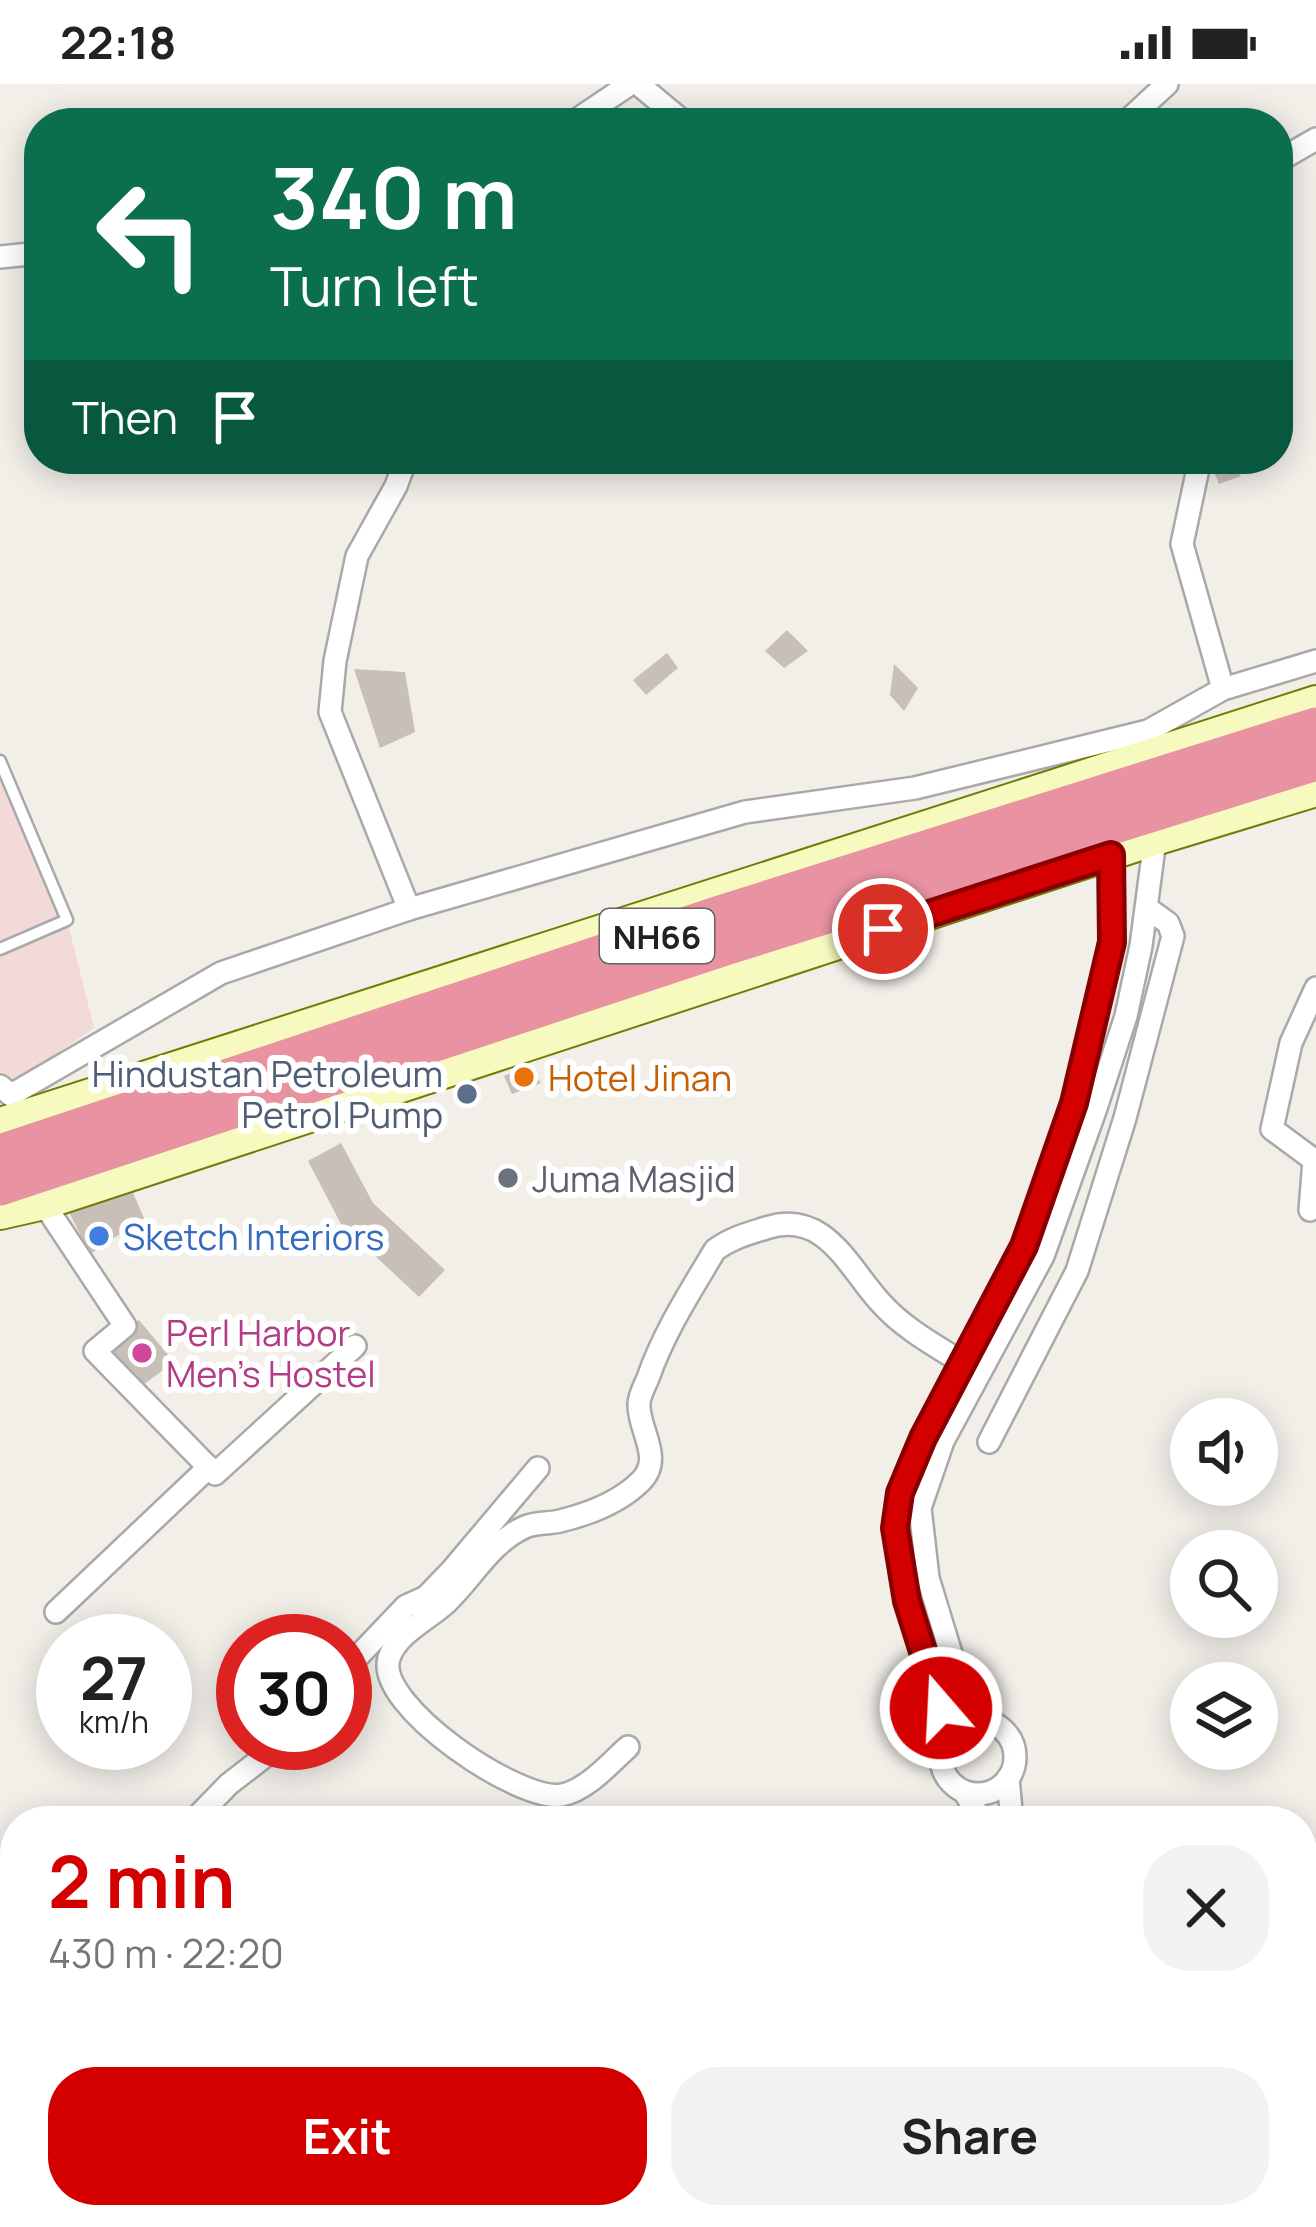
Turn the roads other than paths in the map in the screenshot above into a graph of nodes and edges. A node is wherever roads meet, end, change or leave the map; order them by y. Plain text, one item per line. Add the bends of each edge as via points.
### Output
1 (1167, 84) edge
2 (627, 86) edge
3 (594, 108) edge
4 (661, 108) edge
5 (1141, 108) edge
6 (400, 474) edge
7 (1197, 474) edge
8 (1316, 661) edge
9 (1223, 689) junction
10 (1316, 701) edge
11 (1316, 727) edge
12 (0, 761) edge
13 (1316, 761) edge
14 (1316, 790) edge
15 (1155, 840) junction
16 (1111, 855) junction
17 (1147, 908) junction
18 (409, 909) junction
19 (0, 949) edge
20 (1316, 988) edge
21 (0, 1086) edge
22 (0, 1123) edge
23 (0, 1154) edge
24 (0, 1186) edge
25 (44, 1204) junction
26 (1310, 1210) dead end
27 (0, 1214) edge
28 (355, 1346) dead end
29 (963, 1363) junction
30 (988, 1442) dead end
31 (209, 1467) junction
32 (538, 1468) dead end
33 (485, 1545) junction
34 (56, 1612) dead end
35 (372, 1642) edge
36 (982, 1719) junction
37 (951, 1732) junction
38 (628, 1747) dead end
39 (247, 1770) edge
40 (1008, 1778) junction
41 (965, 1792) junction
42 (208, 1806) edge
43 (972, 1806) edge
44 (1011, 1806) edge

1 - 5 street
2 - 3 street
2 - 4 street
6 - 18 street via 357,556 330,712
7 - 9 street via 1182,544
8 - 9 street
9 - 18 street via 1148,731 916,788 745,812
10 - 22 street
11 - 23 highway, NH66
12 - 19 lane via 67,920
13 - 24 highway, NH66
14 - 15 street
15 - 16 street
15 - 17 street
16 - 25 street
16 - 29 street via 1112,942 1074,1103 1024,1246
17 - 30 street via 1173,936 1126,1118 1077,1271
17 - 36 street via 1126,1016 1043,1256 943,1441 920,1508 928,1578
18 - 21 street via 220,973 10,1095
20 - 26 street via 1291,1043 1272,1129 1314,1160
25 - 27 street
25 - 31 street via 124,1326 95,1352
28 - 31 street via 215,1474
29 - 33 street via 882,1305 830,1239 806,1224 782,1222 729,1239 660,1342 639,1404 651,1462 644,1478 607,1504
29 - 37 street via 900,1493 895,1528 907,1601
31 - 34 street
32 - 33 street
33 - 35 street
33 - 38 street via 447,1601 389,1657 399,1696 438,1735 543,1795 584,1785
36 - 37 street
36 - 40 street via 1012,1743
37 - 41 street via 941,1766
39 - 42 street
40 - 41 street via 989,1793
40 - 44 street
41 - 43 street

